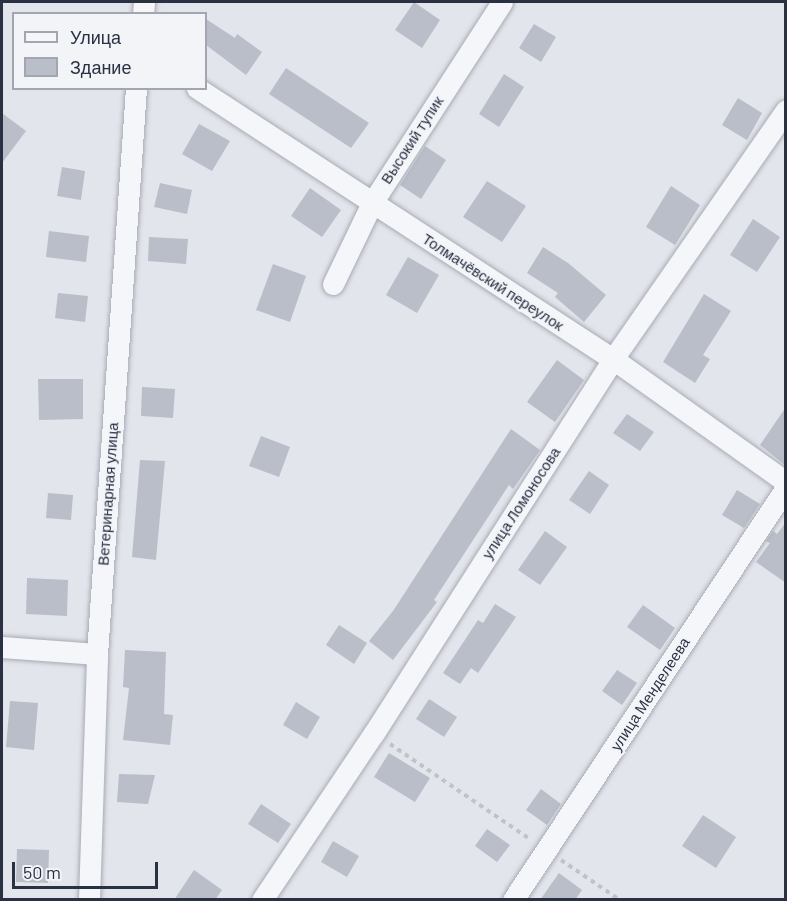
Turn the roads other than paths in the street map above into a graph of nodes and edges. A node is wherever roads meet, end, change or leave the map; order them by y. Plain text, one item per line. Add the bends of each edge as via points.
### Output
1 (502, 2) edge
2 (136, 90) edge
3 (200, 90) edge
4 (786, 110) edge
5 (372, 203) junction
6 (333, 284) dead end
7 (613, 359) junction
8 (786, 482) edge
9 (786, 488) edge
10 (2, 647) edge
11 (97, 654) junction
12 (89, 900) edge
13 (262, 900) edge
14 (513, 900) edge

1 - 5 street, Высокий тупик
2 - 11 street, Ветеринарная улица
3 - 5 street, Толмачёвский переулок
4 - 7 street, улица Ломоносова
5 - 6 street, Высокий тупик
5 - 7 street, Толмачёвский переулок
7 - 8 street, Толмачёвский переулок
7 - 13 street, улица Ломоносова via 374,733
9 - 14 street, улица Менделеева
10 - 11 street
11 - 12 street, Ветеринарная улица

